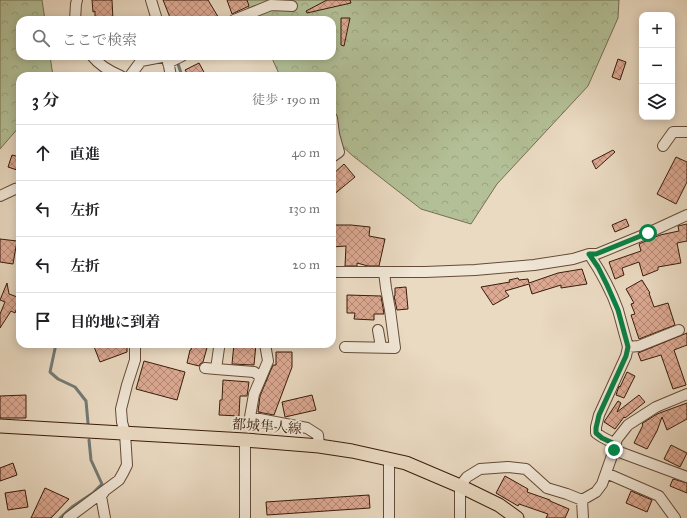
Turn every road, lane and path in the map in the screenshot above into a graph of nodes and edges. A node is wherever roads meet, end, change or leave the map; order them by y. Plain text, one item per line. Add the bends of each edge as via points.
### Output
1 (78, 0) edge
2 (151, 0) edge
3 (270, 3) edge
4 (292, 6) dead end
5 (74, 16) edge
6 (156, 16) edge
7 (242, 16) edge
8 (95, 60) edge
9 (152, 60) edge
10 (173, 60) edge
11 (111, 72) edge
12 (133, 72) edge
13 (171, 72) edge
14 (687, 132) edge
15 (336, 141) edge
16 (663, 146) dead end
17 (336, 154) edge
18 (16, 188) edge
19 (0, 196) edge
20 (687, 215) edge
21 (589, 254) junction
22 (336, 272) edge
23 (384, 272) junction
24 (378, 330) dead end
25 (679, 330) dead end
26 (345, 347) dead end
27 (380, 347) junction
28 (628, 347) junction
29 (135, 348) edge
30 (219, 348) dead end
31 (266, 348) edge
32 (205, 368) dead end
33 (216, 369) junction
34 (261, 377) junction
35 (687, 394) edge
36 (0, 426) edge
37 (125, 433) junction
38 (245, 440) junction
39 (319, 446) junction
40 (615, 447) junction
41 (389, 459) junction
42 (606, 473) junction
43 (687, 477) edge
44 (460, 486) junction
45 (104, 492) junction
46 (582, 500) junction
47 (68, 518) edge
48 (104, 518) edge
49 (245, 518) edge
50 (389, 518) edge
51 (460, 518) edge
52 (517, 518) edge
53 (583, 518) edge
54 (675, 518) edge

1 - 5 street
2 - 6 street
3 - 4 street
3 - 7 street
8 - 11 street
9 - 12 street via 141,61
10 - 13 street
14 - 16 street via 673,132
15 - 17 street via 339,152
18 - 19 street
20 - 21 street via 596,254
21 - 23 street via 534,265 483,270
21 - 28 street via 598,267 618,310
22 - 23 street
23 - 27 street via 395,348
24 - 27 street
25 - 28 street via 639,346
26 - 27 street
28 - 40 street via 596,428 596,433
29 - 37 street via 135,360 121,409
30 - 33 street
31 - 34 street via 268,361
32 - 33 street
33 - 34 street via 254,372
34 - 39 street via 254,394 250,417 307,428 318,435
35 - 40 street via 656,407 628,425 617,439
36 - 37 main road, 都城隼人線
37 - 38 main road, 都城隼人線
37 - 45 street via 127,465 119,480
38 - 39 main road, 都城隼人線
38 - 49 street
39 - 41 main road, 都城隼人線
40 - 42 street
40 - 43 street
41 - 44 main road, 都城隼人線 via 406,463
41 - 50 street
42 - 46 street via 596,492
42 - 54 street via 659,496
44 - 46 street via 467,477 480,470 508,467 526,469 547,488
44 - 51 street
44 - 52 main road, 都城隼人線
45 - 47 street
45 - 48 street via 101,496
46 - 53 street

